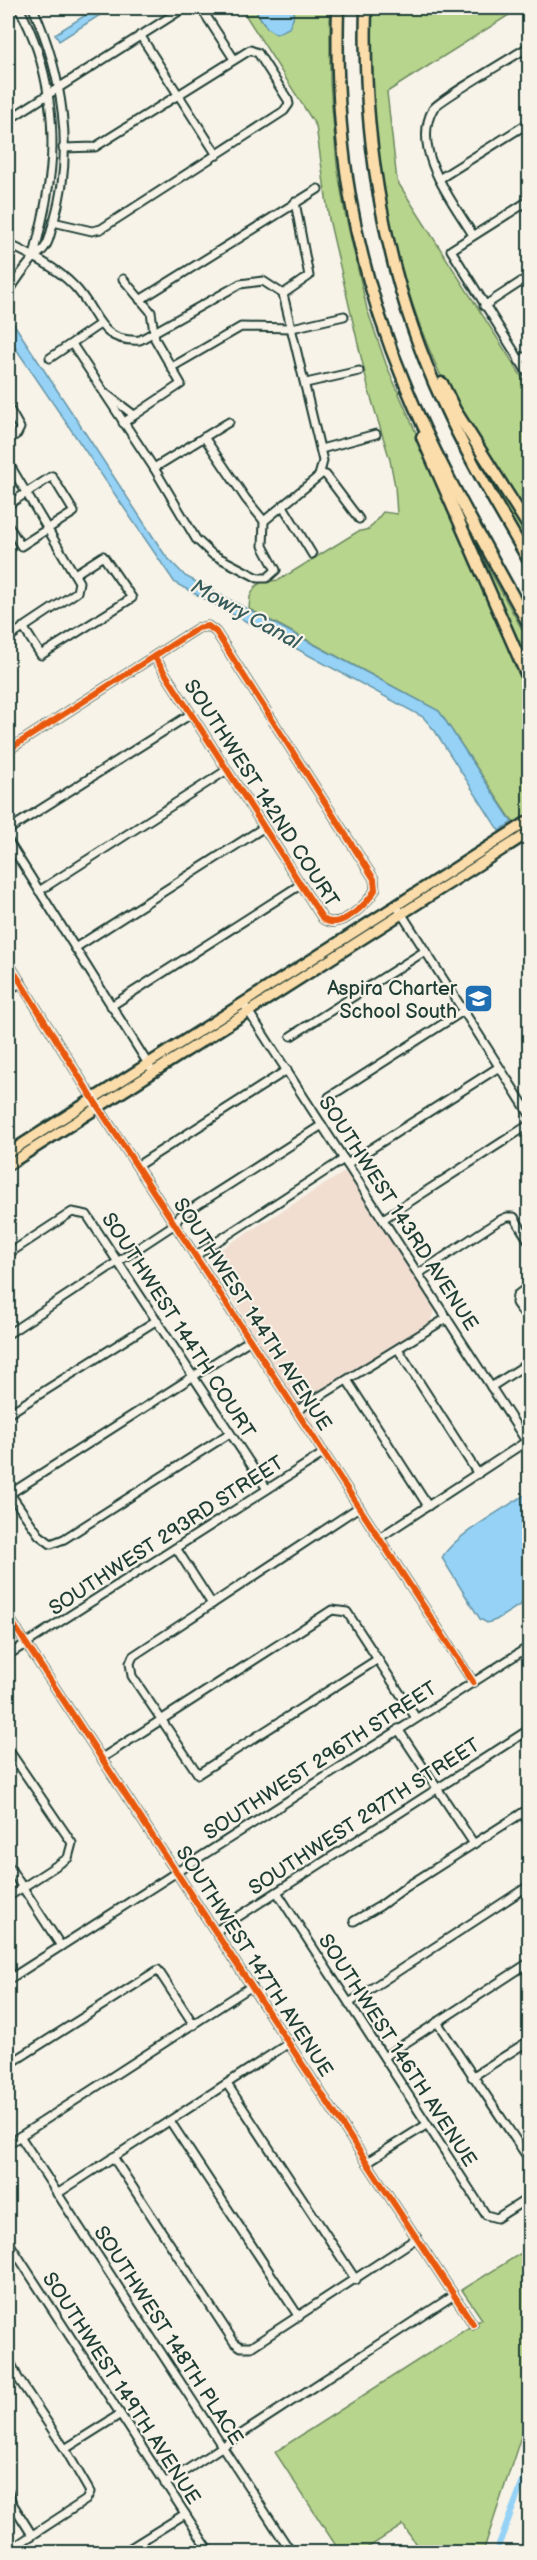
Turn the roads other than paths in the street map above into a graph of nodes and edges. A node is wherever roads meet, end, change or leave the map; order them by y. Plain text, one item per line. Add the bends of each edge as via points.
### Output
1 (13, 8) edge
2 (19, 8) edge
3 (33, 8) edge
4 (184, 8) edge
5 (201, 8) edge
6 (338, 8) edge
7 (366, 8) edge
8 (8, 11) edge
9 (140, 35) junction
10 (530, 46) edge
11 (234, 59) junction
12 (59, 87) junction
13 (48, 94) junction
14 (178, 94) junction
15 (8, 120) edge
16 (530, 122) edge
17 (63, 148) junction
18 (217, 154) junction
19 (439, 178) junction
20 (318, 189) dead end
21 (530, 200) edge
22 (295, 202) junction
23 (53, 222) junction
24 (473, 236) junction
25 (8, 244) edge
26 (34, 257) junction
27 (530, 276) edge
28 (123, 279) dead end
29 (8, 293) edge
30 (283, 294) junction
31 (140, 300) junction
32 (484, 306) junction
33 (344, 316) dead end
34 (100, 324) junction
35 (292, 328) junction
36 (154, 333) junction
37 (416, 334) junction
38 (72, 344) junction
39 (530, 354) edge
40 (50, 358) dead end
41 (519, 361) junction
42 (172, 367) junction
43 (359, 371) dead end
44 (530, 377) edge
45 (306, 383) junction
46 (101, 390) junction
47 (8, 407) edge
48 (418, 413) junction
49 (134, 415) junction
50 (229, 422) dead end
51 (123, 423) junction
52 (376, 434) dead end
53 (204, 437) junction
54 (8, 440) edge
55 (321, 449) junction
56 (8, 462) edge
57 (154, 468) junction
58 (320, 473) junction
59 (25, 494) junction
60 (8, 505) edge
61 (283, 506) junction
62 (358, 519) dead end
63 (264, 521) junction
64 (8, 525) edge
65 (47, 529) junction
66 (530, 529) edge
67 (312, 554) dead end
68 (530, 563) edge
69 (75, 574) junction
70 (23, 627) junction
71 (530, 627) edge
72 (8, 638) edge
73 (154, 656) junction
74 (530, 682) edge
75 (191, 714) junction
76 (8, 750) edge
77 (227, 771) junction
78 (530, 820) edge
79 (264, 828) junction
80 (8, 830) edge
81 (530, 832) edge
82 (8, 841) edge
83 (300, 885) junction
84 (39, 891) junction
85 (396, 905) junction
86 (402, 914) junction
87 (75, 948) junction
88 (425, 951) junction
89 (8, 962) edge
90 (21, 982) junction
91 (8, 991) edge
92 (243, 1002) junction
93 (111, 1006) junction
94 (249, 1011) junction
95 (463, 1011) junction
96 (291, 1036) dead end
97 (148, 1063) junction
98 (499, 1068) junction
99 (287, 1070) junction
100 (153, 1072) junction
101 (329, 1097) dead end
102 (95, 1103) junction
103 (530, 1115) edge
104 (530, 1124) edge
105 (322, 1125) junction
106 (8, 1153) edge
107 (346, 1162) junction
108 (8, 1165) edge
109 (137, 1166) junction
110 (383, 1219) junction
111 (175, 1224) junction
112 (530, 1243) edge
113 (8, 1254) edge
114 (195, 1256) junction
115 (119, 1263) junction
116 (418, 1274) junction
117 (530, 1285) edge
118 (447, 1318) junction
119 (157, 1320) junction
120 (530, 1323) edge
121 (8, 1334) edge
122 (250, 1340) junction
123 (398, 1349) junction
124 (530, 1362) edge
125 (193, 1376) junction
126 (347, 1380) junction
127 (491, 1387) junction
128 (296, 1411) junction
129 (8, 1414) edge
130 (230, 1433) junction
131 (528, 1440) edge
132 (324, 1453) junction
133 (477, 1474) junction
134 (267, 1489) junction
135 (8, 1493) edge
136 (428, 1506) junction
137 (359, 1507) junction
138 (379, 1538) junction
139 (176, 1548) junction
140 (212, 1604) junction
141 (8, 1616) edge
142 (25, 1644) junction
143 (530, 1646) edge
144 (8, 1655) edge
145 (378, 1659) junction
146 (473, 1682) junction
147 (417, 1718) junction
148 (163, 1719) junction
149 (398, 1729) junction
150 (530, 1729) edge
151 (8, 1749) edge
152 (102, 1758) junction
153 (437, 1788) junction
154 (530, 1808) edge
155 (522, 1813) junction
156 (530, 1825) edge
157 (474, 1844) junction
158 (8, 1865) edge
159 (177, 1872) junction
160 (530, 1885) edge
161 (22, 1887) junction
162 (277, 1892) junction
163 (8, 1897) edge
164 (354, 1921) dead end
165 (216, 1931) junction
166 (61, 1946) junction
167 (530, 1962) edge
168 (8, 1980) edge
169 (252, 1986) junction
170 (349, 2003) junction
171 (437, 2022) junction
172 (194, 2025) junction
173 (530, 2040) edge
174 (289, 2043) junction
175 (8, 2049) edge
176 (384, 2057) junction
177 (15, 2060) junction
178 (8, 2065) edge
179 (472, 2077) junction
180 (227, 2084) junction
181 (170, 2121) junction
182 (426, 2125) junction
183 (20, 2136) junction
184 (8, 2144) edge
185 (113, 2157) junction
186 (530, 2161) edge
187 (367, 2162) junction
188 (57, 2194) junction
189 (530, 2197) edge
190 (417, 2238) junction
191 (8, 2241) edge
192 (356, 2280) junction
193 (454, 2295) junction
194 (299, 2317) junction
195 (473, 2324) dead end
196 (8, 2357) edge
197 (119, 2415) junction
198 (223, 2447) junction
199 (65, 2449) junction
200 (165, 2484) junction
201 (8, 2491) edge
202 (185, 2514) junction
203 (32, 2535) junction
204 (132, 2550) edge
205 (8, 2551) edge
206 (124, 2553) edge
207 (210, 2553) edge
208 (291, 2553) edge

1 - 8 street
2 - 13 street via 37,50
3 - 12 street
4 - 9 street
5 - 11 street
6 - 48 highway via 336,70 351,212 387,338
7 - 37 highway via 364,59 377,188
9 - 12 street
9 - 14 street
10 - 19 street via 433,107 427,127 429,160
11 - 14 street
11 - 18 street via 254,50 258,53 289,104
12 - 13 street
12 - 17 street
13 - 15 street
13 - 26 street via 51,165
14 - 17 street via 95,147
14 - 18 street
16 - 19 street
17 - 23 street via 60,194
18 - 23 street via 101,229 92,231
19 - 24 street
20 - 22 street
21 - 24 street
22 - 30 street via 309,276
22 - 31 street
23 - 26 street via 46,247
24 - 32 street via 451,250
25 - 26 street
26 - 29 street
26 - 34 street via 75,287
27 - 32 street
28 - 31 street
30 - 35 street
30 - 36 street via 263,281 240,284
31 - 36 street via 151,312
32 - 41 street
33 - 35 street
34 - 36 street via 111,336 126,341
34 - 38 street
35 - 42 street via 241,327
35 - 45 street
36 - 42 street
37 - 66 highway via 454,410
37 - 68 highway via 443,403
38 - 40 street
38 - 46 street
39 - 41 street
41 - 44 street
42 - 49 street via 181,384
43 - 45 street
45 - 55 street
46 - 49 street
46 - 51 street
47 - 54 street via 20,428
48 - 71 highway
48 - 74 highway via 422,437
49 - 51 street
50 - 53 street
51 - 57 street
52 - 55 street
53 - 57 street
53 - 63 street
55 - 58 street
56 - 59 street
57 - 63 street via 195,539 212,554 258,578 267,578 276,570 264,546
58 - 61 street
58 - 62 street via 326,475
59 - 60 street
59 - 65 street
59 - 65 street via 52,476 74,512
61 - 63 street
61 - 67 street
64 - 65 street via 21,546
65 - 69 street
69 - 70 street via 79,582 77,592
69 - 70 street via 103,556 132,598 41,655
70 - 72 street
73 - 75 street, SOUTHWEST 142ND COURT
73 - 76 street
73 - 83 street, SOUTHWEST 142ND COURT via 198,627 208,626 216,632 377,886 363,905 333,923 323,919
75 - 77 street, SOUTHWEST 142ND COURT
75 - 80 street
77 - 79 street, SOUTHWEST 142ND COURT
77 - 84 street
78 - 85 main road
79 - 83 street, SOUTHWEST 142ND COURT
79 - 87 street
81 - 86 main road
82 - 84 street
83 - 93 street
84 - 87 street
85 - 86 street
85 - 92 main road
86 - 88 street
86 - 94 main road
87 - 93 street
88 - 95 street
88 - 96 street
89 - 90 street, SOUTHWEST 144TH AVENUE
90 - 91 street
90 - 102 street, SOUTHWEST 144TH AVENUE
92 - 94 street, SOUTHWEST 143RD AVENUE
92 - 97 main road
93 - 97 street
94 - 99 street, SOUTHWEST 143RD AVENUE
94 - 100 main road
95 - 98 street
95 - 101 street
97 - 100 street
97 - 102 main road
98 - 103 street
98 - 107 street
99 - 105 street, SOUTHWEST 143RD AVENUE
99 - 109 street
100 - 102 main road
102 - 106 main road
102 - 108 main road
102 - 109 street, SOUTHWEST 144TH AVENUE
104 - 110 street
105 - 107 street, SOUTHWEST 143RD AVENUE
105 - 111 street via 180,1215
107 - 110 street, SOUTHWEST 143RD AVENUE
107 - 114 street
109 - 111 street, SOUTHWEST 144TH AVENUE
110 - 116 street, SOUTHWEST 143RD AVENUE
111 - 114 street, SOUTHWEST 144TH AVENUE
111 - 115 street
112 - 116 street via 514,1217 507,1217
113 - 115 street, SOUTHWEST 144TH COURT via 72,1212 80,1212 87,1215
114 - 122 street, SOUTHWEST 144TH AVENUE
115 - 119 street, SOUTHWEST 144TH COURT
115 - 121 street
116 - 118 street, SOUTHWEST 143RD AVENUE
117 - 120 street via 517,1295 516,1303
118 - 123 street
118 - 127 street, SOUTHWEST 143RD AVENUE
119 - 125 street, SOUTHWEST 144TH COURT
119 - 129 street
122 - 125 street
122 - 128 street, SOUTHWEST 144TH AVENUE
123 - 126 street
123 - 133 street
124 - 127 street
125 - 130 street, SOUTHWEST 144TH COURT
125 - 135 street
126 - 128 street
126 - 136 street
127 - 131 street, SOUTHWEST 143RD AVENUE
128 - 132 street, SOUTHWEST 144TH AVENUE
130 - 134 street, SOUTHWEST 144TH COURT
130 - 135 street via 51,1544 39,1535
131 - 133 street
132 - 134 street, SOUTHWEST 293RD STREET
132 - 137 street, SOUTHWEST 144TH AVENUE
133 - 136 street
134 - 139 street, SOUTHWEST 293RD STREET
136 - 138 street
137 - 138 street, SOUTHWEST 144TH AVENUE
137 - 140 street
138 - 146 street, SOUTHWEST 144TH AVENUE
139 - 140 street
139 - 142 street, SOUTHWEST 293RD STREET
140 - 148 street via 133,1656 130,1663 132,1676
141 - 142 street, SOUTHWEST 147TH AVENUE
142 - 144 street, SOUTHWEST 293RD STREET
142 - 152 street, SOUTHWEST 147TH AVENUE
143 - 146 street, SOUTHWEST 296TH STREET
145 - 147 street
145 - 148 street via 347,1612 332,1610
145 - 148 street via 198,1774
146 - 147 street, SOUTHWEST 296TH STREET
147 - 149 street, SOUTHWEST 296TH STREET
148 - 152 street
149 - 153 street
149 - 159 street, SOUTHWEST 296TH STREET
150 - 153 street, SOUTHWEST 297TH STREET
151 - 161 street via 72,1843 68,1858
152 - 159 street, SOUTHWEST 147TH AVENUE
153 - 157 street
153 - 162 street, SOUTHWEST 297TH STREET
154 - 155 street
155 - 156 street
155 - 157 street
157 - 164 street
158 - 161 street
159 - 165 street, SOUTHWEST 147TH AVENUE
159 - 166 street, SOUTHWEST 296TH STREET
160 - 170 street
161 - 163 street
161 - 166 street
162 - 165 street, SOUTHWEST 297TH STREET
162 - 170 street, SOUTHWEST 146TH AVENUE
165 - 169 street, SOUTHWEST 147TH AVENUE
166 - 168 street, SOUTHWEST 296TH STREET
167 - 171 street
169 - 172 street
169 - 174 street, SOUTHWEST 147TH AVENUE
170 - 176 street, SOUTHWEST 146TH AVENUE
171 - 176 street
171 - 179 street
172 - 177 street via 158,1970
172 - 183 street
173 - 179 street
174 - 180 street
174 - 187 street, SOUTHWEST 147TH AVENUE
175 - 177 street
176 - 182 street, SOUTHWEST 146TH AVENUE
177 - 178 street
179 - 186 street
180 - 181 street
180 - 192 street
181 - 185 street
181 - 194 street
182 - 187 street
182 - 189 street, SOUTHWEST 146TH AVENUE via 486,2215 497,2218
183 - 184 street
183 - 188 street, SOUTHWEST 148TH PLACE
185 - 188 street
185 - 194 street via 234,2342 251,2347
187 - 190 street, SOUTHWEST 147TH AVENUE
188 - 198 street, SOUTHWEST 148TH PLACE
190 - 192 street
190 - 193 street, SOUTHWEST 147TH AVENUE
191 - 197 street, SOUTHWEST 149TH AVENUE
192 - 194 street
193 - 195 street, SOUTHWEST 147TH AVENUE
193 - 198 street
196 - 199 street
197 - 199 street
197 - 200 street, SOUTHWEST 149TH AVENUE
198 - 200 street
198 - 208 street, SOUTHWEST 148TH PLACE
199 - 203 street via 90,2492 86,2500
200 - 202 street, SOUTHWEST 149TH AVENUE
201 - 203 street
202 - 204 street
202 - 207 street, SOUTHWEST 149TH AVENUE
203 - 205 street
204 - 206 street

